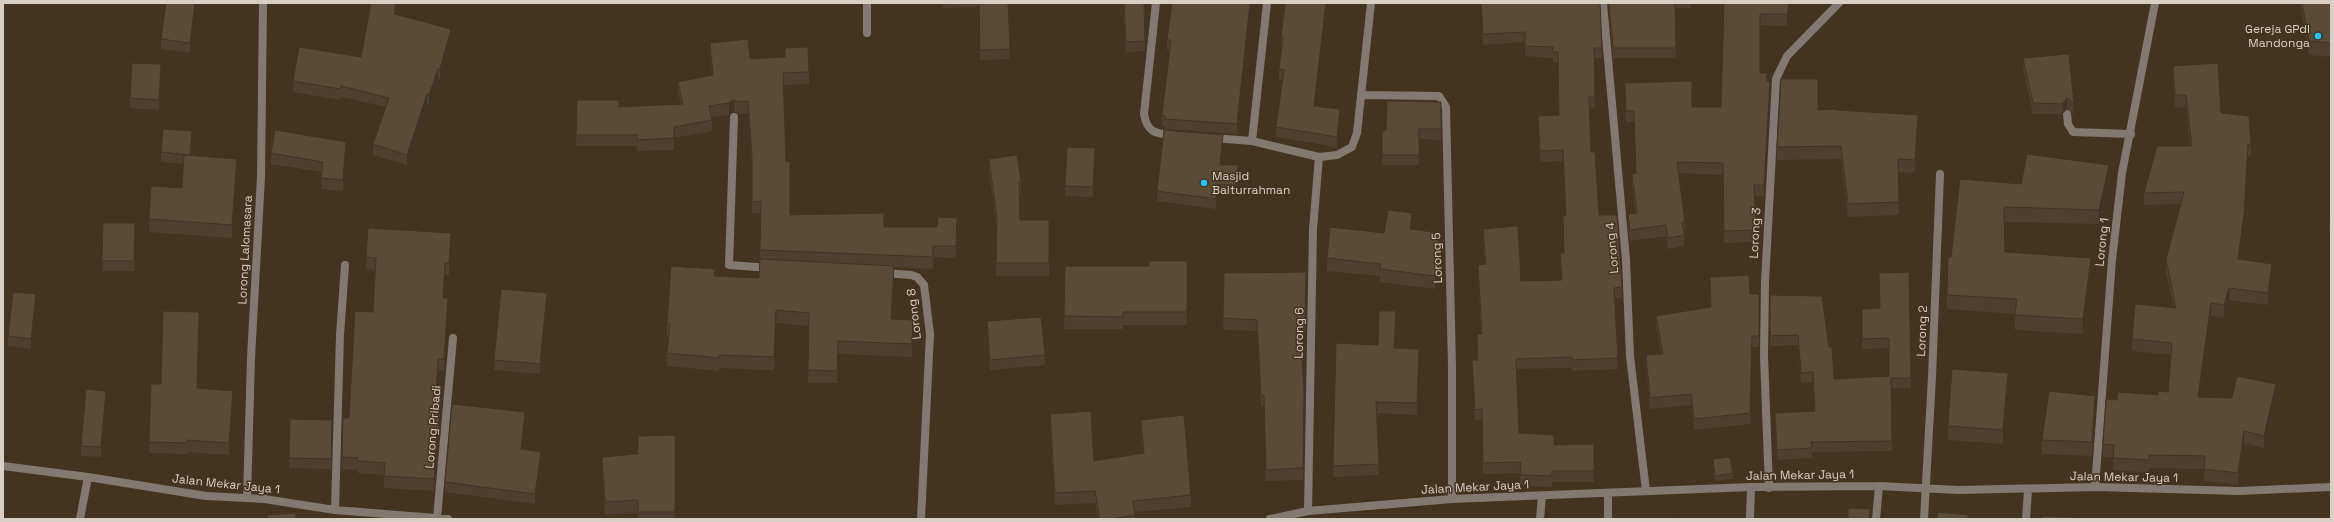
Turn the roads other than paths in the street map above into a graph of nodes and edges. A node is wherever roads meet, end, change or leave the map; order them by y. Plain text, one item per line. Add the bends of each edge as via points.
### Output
1 (263, 3) edge
2 (867, 3) edge
3 (1156, 3) edge
4 (1267, 3) edge
5 (1371, 3) edge
6 (1603, 3) edge
7 (1839, 3) edge
8 (2155, 3) edge
9 (867, 33) dead end
10 (1361, 95) junction
11 (2067, 114) dead end
12 (734, 117) dead end
13 (2131, 134) junction
14 (1184, 136) edge
15 (1206, 137) edge
16 (1252, 140) junction
17 (1319, 157) junction
18 (1940, 174) dead end
19 (345, 265) dead end
20 (781, 269) edge
21 (873, 273) edge
22 (453, 338) dead end
23 (3, 466) edge
24 (88, 477) junction
25 (1879, 486) junction
26 (1751, 487) junction
27 (2095, 487) junction
28 (2331, 487) edge
29 (1768, 488) junction
30 (1926, 489) junction
31 (2028, 490) junction
32 (1646, 491) junction
33 (1608, 494) junction
34 (1542, 496) junction
35 (247, 498) junction
36 (1452, 500) junction
37 (335, 510) junction
38 (1308, 511) junction
39 (437, 518) junction
40 (80, 519) edge
41 (448, 519) edge
42 (921, 519) edge
43 (1270, 519) edge
44 (1540, 519) edge
45 (1608, 519) edge
46 (1750, 519) edge
47 (1876, 519) edge
48 (1924, 519) edge
49 (2026, 519) edge

1 - 35 street, Lorong Lalomasara via 261,177 251,358
2 - 9 street
3 - 14 street via 1144,114 1146,124 1151,130 1161,134
4 - 16 street
5 - 10 street
6 - 32 street, Lorong 4 via 1626,260 1630,356
7 - 29 street, Lorong 3 via 1787,56 1776,79 1764,282
8 - 13 street, Lorong 1
10 - 17 street via 1357,133 1352,147 1336,155
10 - 36 street, Lorong 5 via 1439,96 1446,107 1452,366
11 - 13 street via 2068,124 2073,132
12 - 20 street via 729,265
13 - 27 street, Lorong 1 via 2122,173 2112,260
15 - 16 street
16 - 17 street
17 - 38 street, Lorong 6 via 1314,229
18 - 30 street, Lorong 2
19 - 37 street via 340,335
21 - 42 street, Lorong 8 via 912,275 924,285 930,334
22 - 39 street, Lorong Pribadi
23 - 24 street, Jalan Mekar Jaya 1
24 - 35 street, Jalan Mekar Jaya 1 via 206,496
24 - 40 street
25 - 29 street, Jalan Mekar Jaya 1
25 - 30 street, Jalan Mekar Jaya 1
25 - 47 street
26 - 29 street, Jalan Mekar Jaya 1
26 - 32 street, Jalan Mekar Jaya 1
26 - 46 street
27 - 28 street, Jalan Mekar Jaya 1 via 2239,491
27 - 31 street, Jalan Mekar Jaya 1
30 - 31 street, Jalan Mekar Jaya 1
30 - 48 street, Lorong 2
31 - 49 street
32 - 33 street, Jalan Mekar Jaya 1
33 - 34 street, Jalan Mekar Jaya 1
33 - 45 street
34 - 36 street, Jalan Mekar Jaya 1
34 - 44 street
35 - 37 street, Jalan Mekar Jaya 1
36 - 38 street, Jalan Mekar Jaya 1
37 - 39 street, Jalan Mekar Jaya 1
38 - 43 street, Jalan Mekar Jaya 1
39 - 41 street, Jalan Mekar Jaya 1

